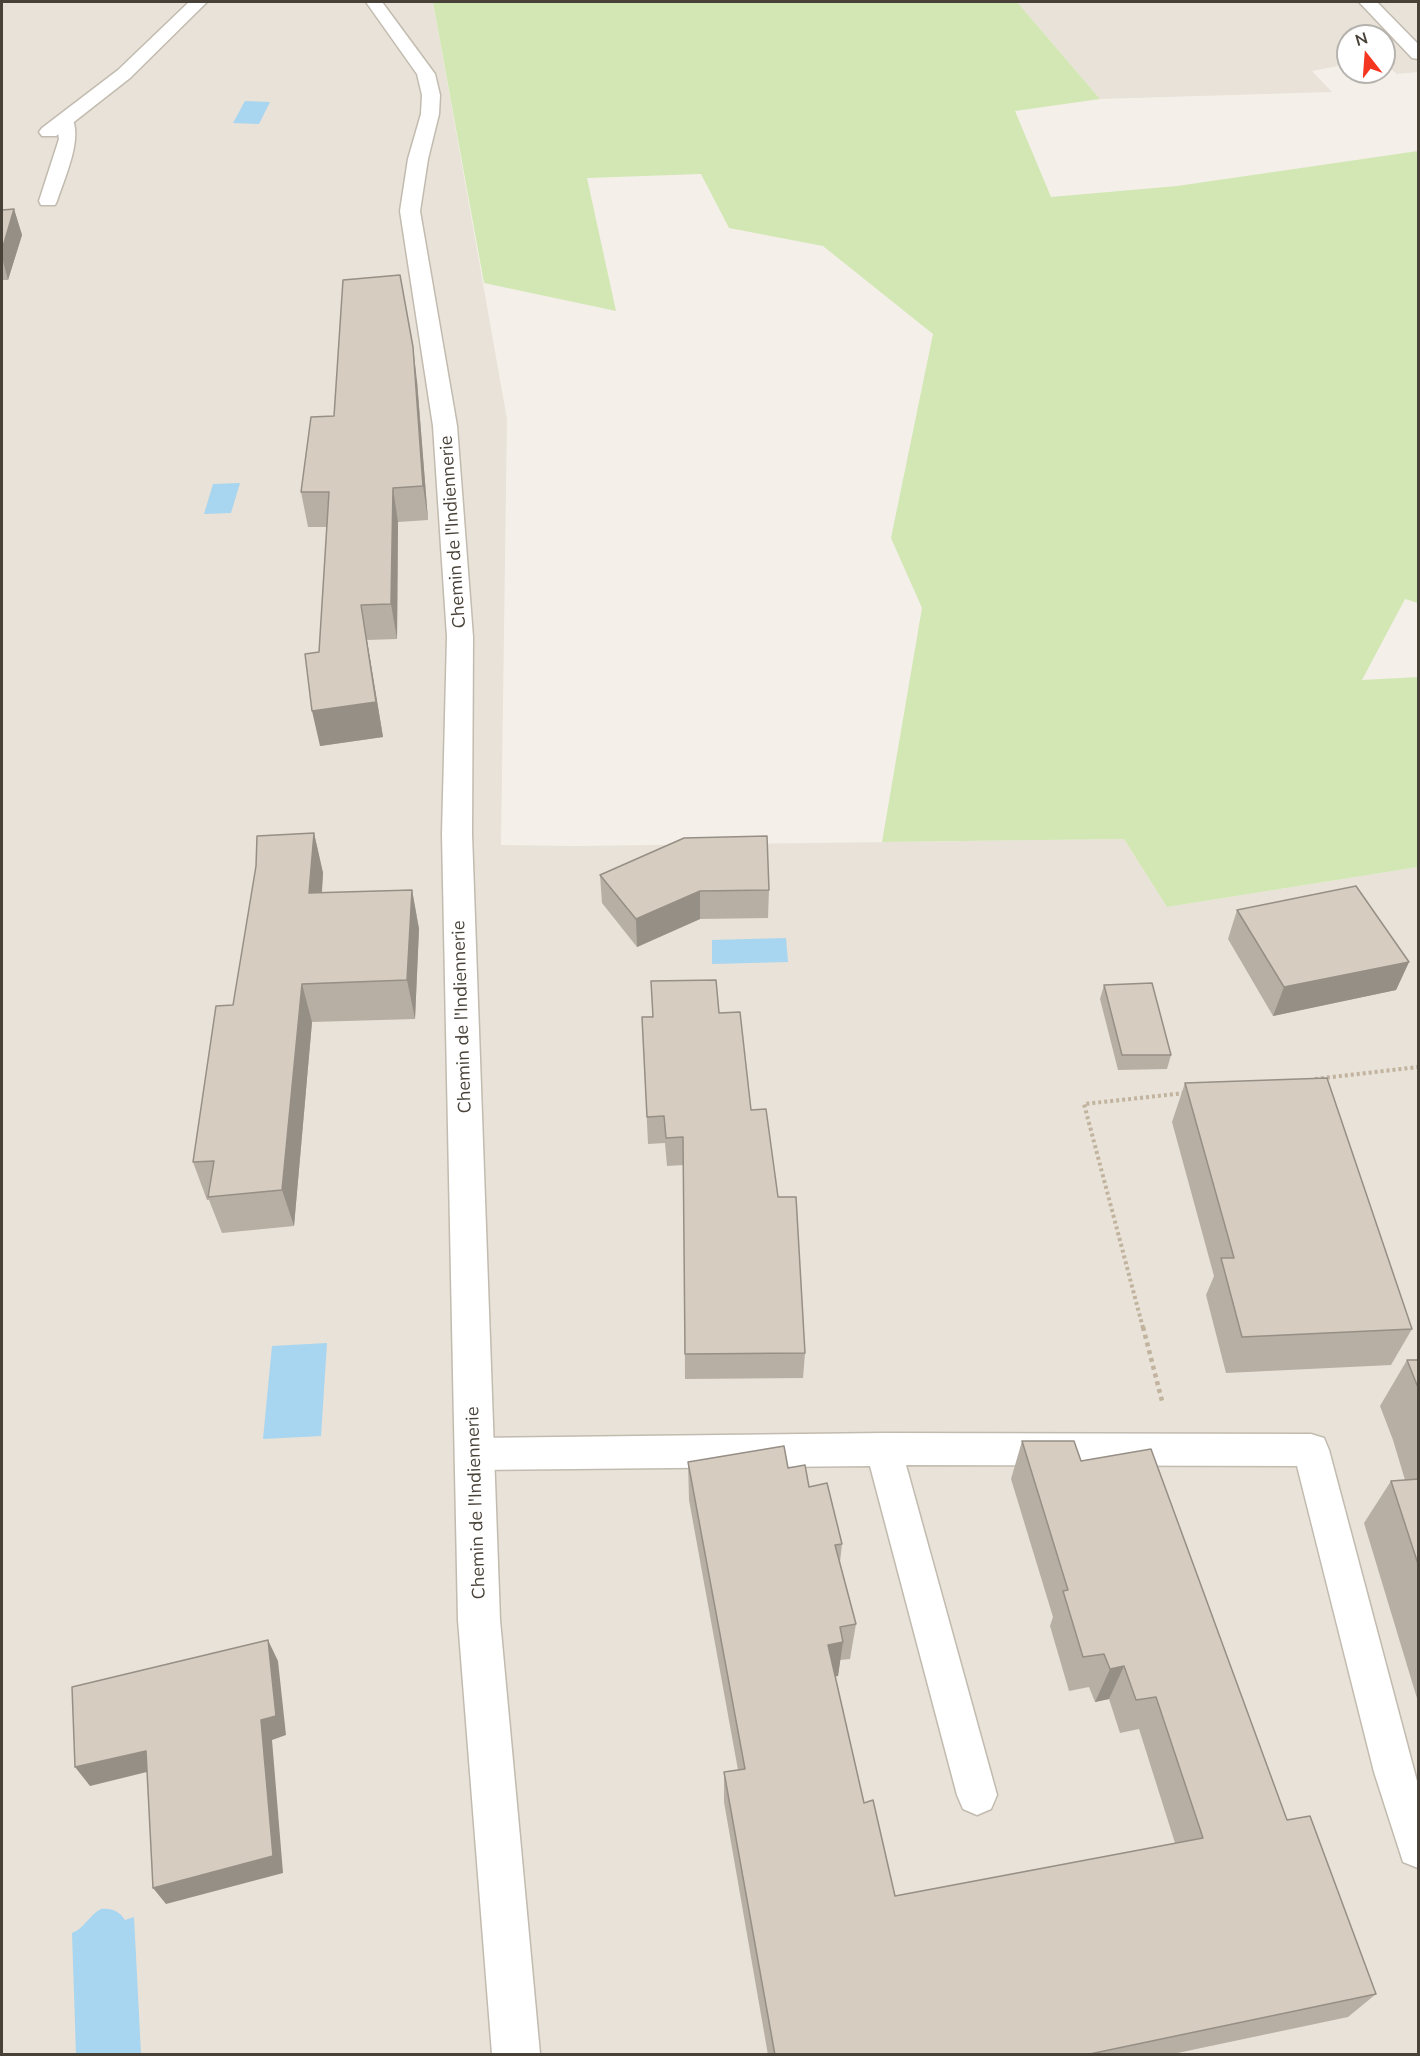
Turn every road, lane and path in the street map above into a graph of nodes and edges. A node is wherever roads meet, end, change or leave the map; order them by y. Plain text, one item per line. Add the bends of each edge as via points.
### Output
1 (198, 2) edge
2 (374, 2) edge
3 (1368, 2) edge
4 (1419, 54) edge
5 (65, 120) junction
6 (49, 132) dead end
7 (48, 201) dead end
8 (1419, 1067) edge
9 (1303, 1080) edge
10 (1188, 1093) edge
11 (884, 1449) junction
12 (1174, 1449) junction
13 (474, 1454) junction
14 (977, 1795) dead end
15 (1419, 1847) edge
16 (516, 2055) edge

1 - 5 street via 124,74
2 - 13 street, Chemin de l'Indiennerie via 426,74 431,95 410,211 445,426 460,637 457,834
3 - 4 street
5 - 6 street
5 - 7 lane via 68,139
8 - 9 path
10 - 12 path via 1084,1104
11 - 12 lane
11 - 13 lane
11 - 14 lane
12 - 15 lane via 1311,1450 1395,1772
13 - 16 street, Chemin de l'Indiennerie via 479,1620

